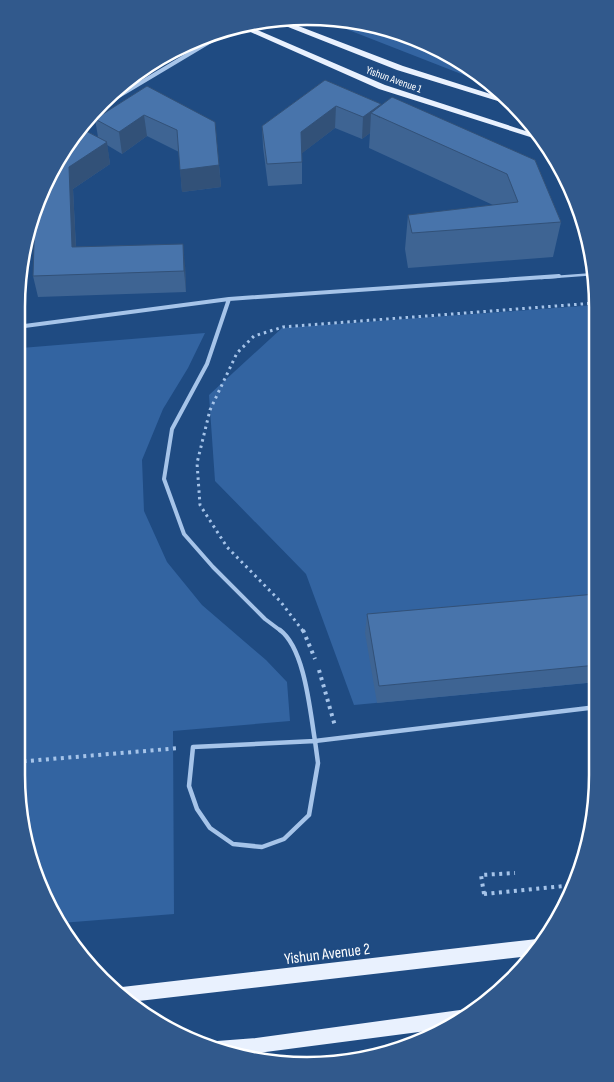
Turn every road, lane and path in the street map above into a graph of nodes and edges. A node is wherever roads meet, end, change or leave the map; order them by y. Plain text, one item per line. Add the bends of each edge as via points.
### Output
1 (290, 26) edge
2 (251, 30) edge
3 (207, 43) edge
4 (124, 92) edge
5 (497, 99) edge
6 (532, 136) edge
7 (587, 275) edge
8 (229, 300) junction
9 (589, 303) edge
10 (25, 326) edge
11 (316, 660) dead end
12 (318, 669) dead end
13 (589, 707) edge
14 (339, 738) junction
15 (314, 741) junction
16 (194, 747) junction
17 (25, 761) edge
18 (515, 873) dead end
19 (567, 886) edge
20 (531, 947) edge
21 (129, 994) edge
22 (446, 1020) edge
23 (253, 1052) edge

1 - 5 main road, Yishun Avenue 1 via 400,68
2 - 6 main road, Yishun Avenue 1 via 382,88
3 - 4 street
7 - 8 lane
8 - 10 lane
8 - 15 lane via 206,364 172,429 164,478 184,534 258,612 285,634 298,657
9 - 11 path via 283,327 254,336 237,353 210,410 197,463 200,505 227,547 302,628
12 - 14 path
13 - 14 lane
14 - 15 lane
15 - 16 lane
15 - 16 lane via 318,763 309,815 284,839 262,847 233,844 210,828 197,809 189,786
16 - 17 path
18 - 19 path via 481,875 484,894
20 - 21 main road, Yishun Avenue 2
22 - 23 main road

